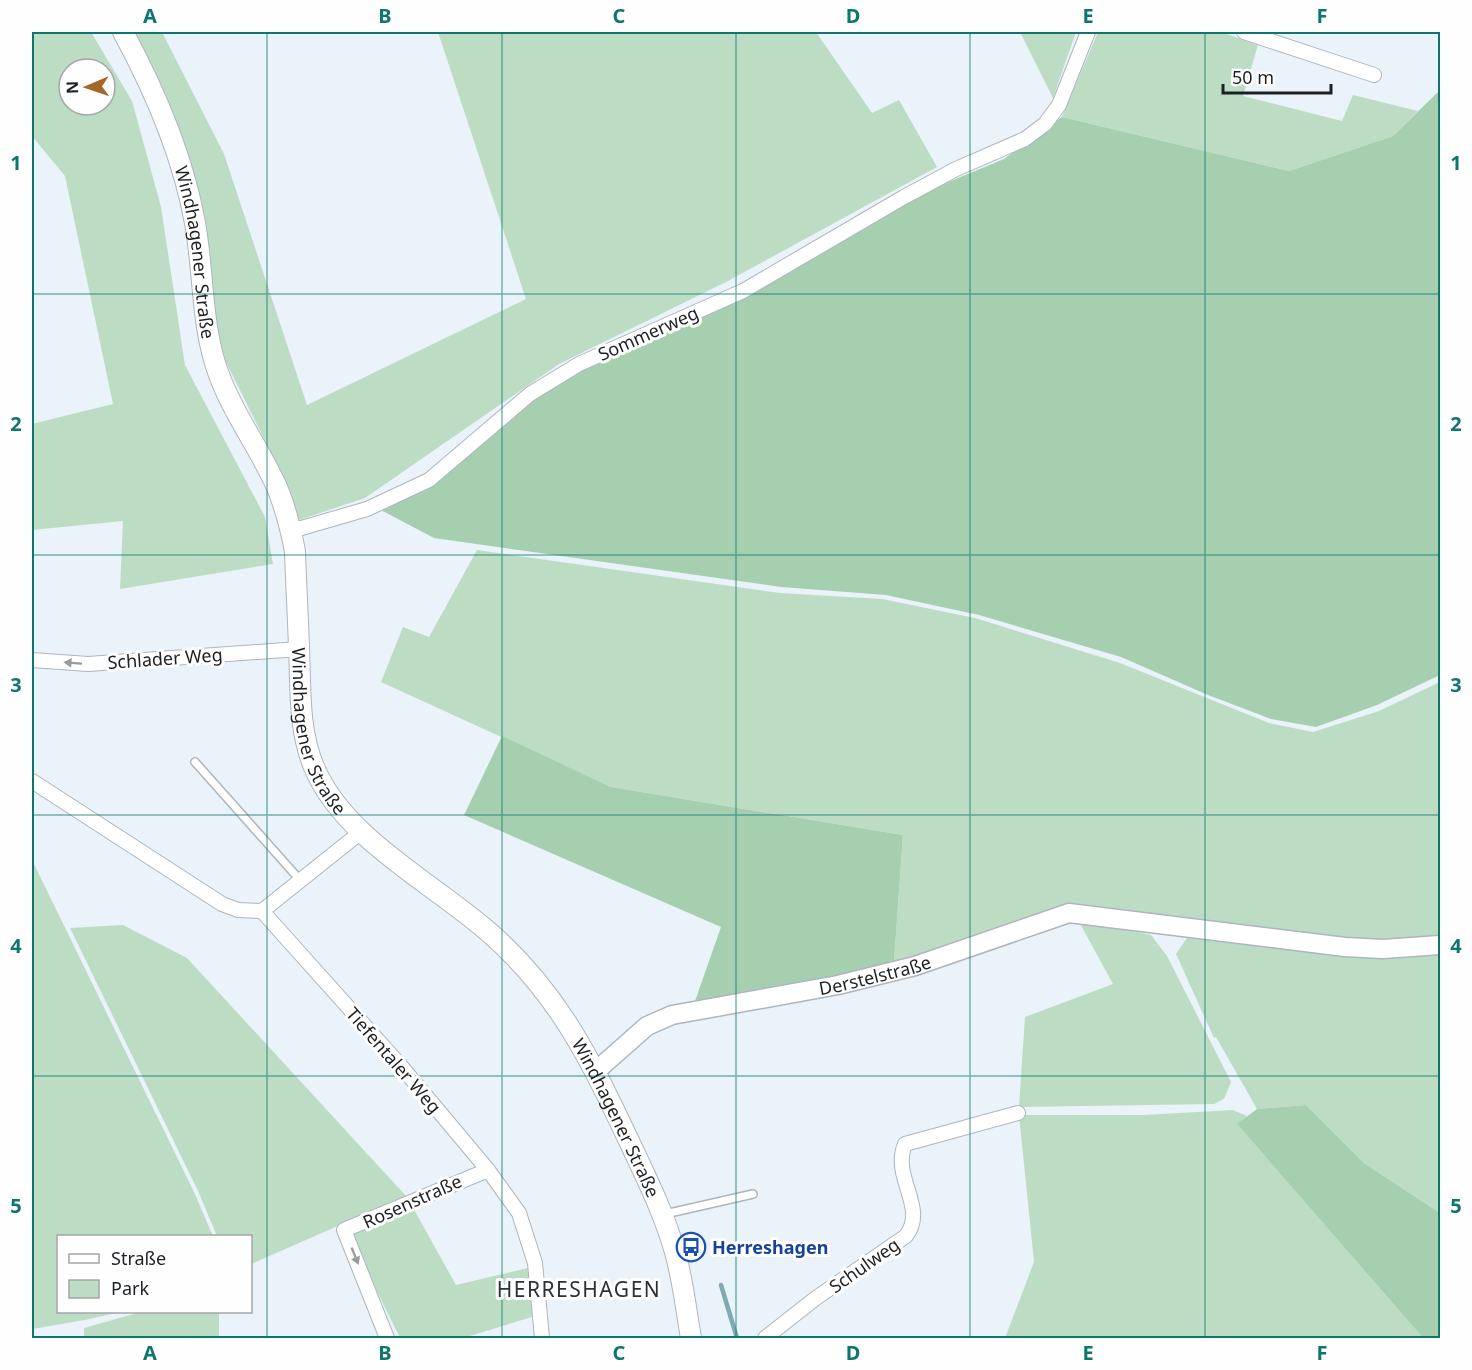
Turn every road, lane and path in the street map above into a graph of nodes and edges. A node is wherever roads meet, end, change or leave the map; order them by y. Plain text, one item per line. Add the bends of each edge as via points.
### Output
1 (123, 32) edge
2 (1088, 32) edge
3 (1244, 32) edge
4 (1374, 75) dead end
5 (291, 531) junction
6 (299, 649) junction
7 (32, 660) edge
8 (195, 762) dead end
9 (32, 781) edge
10 (361, 832) junction
11 (300, 880) junction
12 (262, 911) junction
13 (1440, 945) edge
14 (596, 1071) junction
15 (1018, 1113) dead end
16 (488, 1170) junction
17 (753, 1194) dead end
18 (663, 1214) junction
19 (770, 1337) edge
20 (387, 1338) edge
21 (542, 1338) edge
22 (691, 1338) edge

1 - 5 main road, Windhagener Straße via 151,85 187,189 197,231 211,350 218,372 274,479
2 - 5 street, Sommerweg via 1059,105 1045,124 1016,144 904,197 743,291 579,364 530,394 429,480 367,509
3 - 4 street
5 - 6 main road, Windhagener Straße
6 -> 7 street, Schlader Weg via 88,664
6 - 10 main road, Windhagener Straße via 301,710 314,769
8 - 11 lane
9 - 12 street via 222,904 238,910
10 - 11 street
10 - 14 main road, Windhagener Straße via 491,934 520,963 561,1013
11 - 12 street
12 - 16 street, Tiefentaler Weg
13 - 14 street, Derstelstraße via 1345,947 1069,913 915,966 817,990 672,1015 647,1026
14 - 18 main road, Windhagener Straße
15 - 19 street, Schulweg via 905,1144 900,1166 915,1221 906,1236 867,1261
16 -> 20 street, Rosenstraße via 344,1230
16 - 21 street, Tiefentaler Weg via 519,1213 528,1237 535,1263
17 - 18 lane
18 - 22 main road, Windhagener Straße via 676,1254

